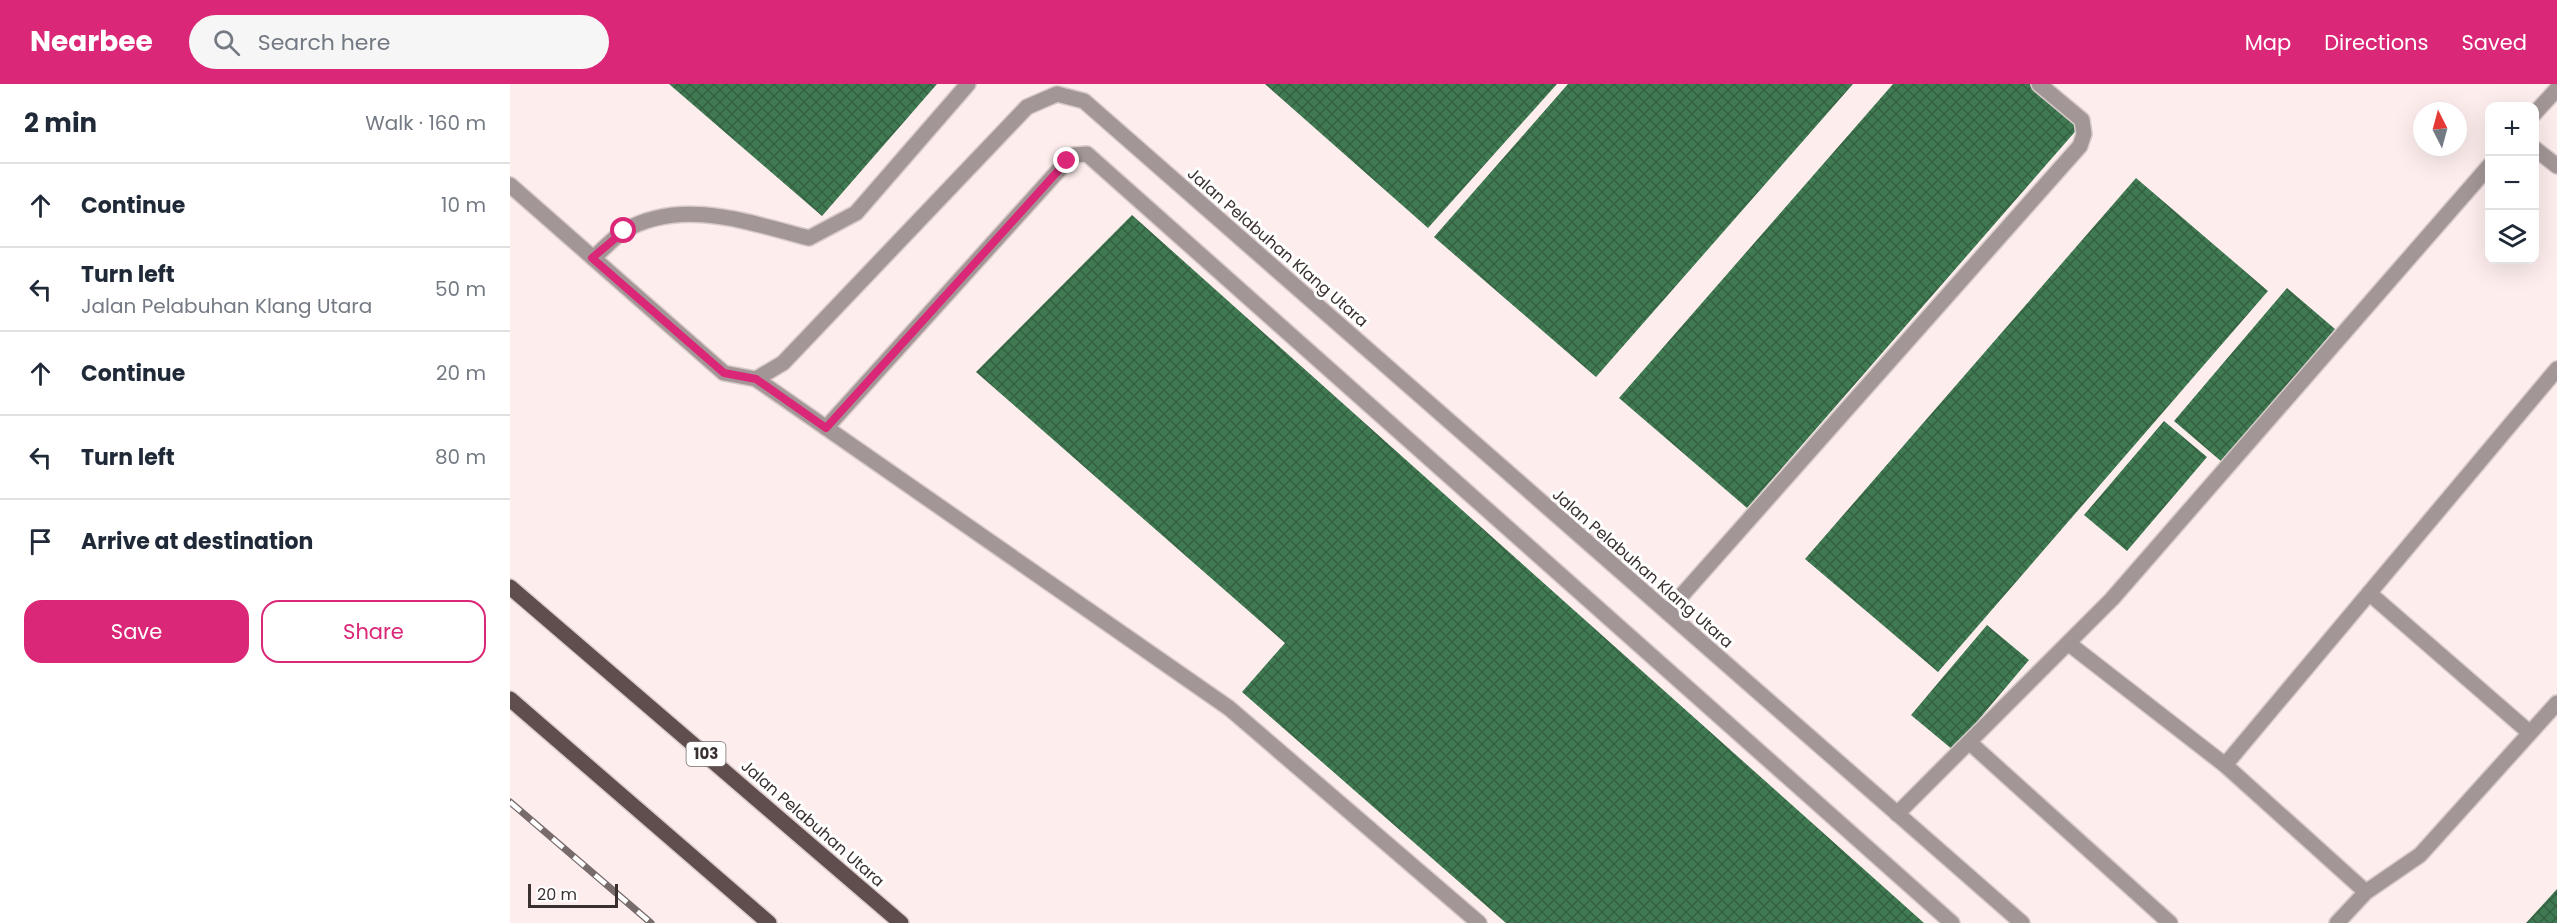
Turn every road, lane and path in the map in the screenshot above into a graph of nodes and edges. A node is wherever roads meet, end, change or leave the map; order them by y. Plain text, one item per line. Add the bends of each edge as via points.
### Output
1 (968, 84) edge
2 (2039, 84) edge
3 (2557, 89) edge
4 (2539, 109) edge
5 (2539, 151) edge
6 (2557, 166) edge
7 (2485, 171) edge
8 (510, 186) edge
9 (592, 258) junction
10 (2557, 369) edge
11 (756, 379) junction
12 (826, 428) junction
13 (510, 587) edge
14 (2369, 593) junction
15 (1667, 612) junction
16 (2068, 643) junction
17 (510, 699) edge
18 (2557, 703) edge
19 (2530, 733) junction
20 (1969, 742) junction
21 (2225, 765) junction
22 (1898, 814) junction
23 (2366, 892) junction
24 (769, 923) edge
25 (901, 923) edge
26 (1479, 923) edge
27 (1952, 923) edge
28 (2022, 923) edge
29 (2169, 923) edge
30 (2337, 923) edge

1 - 9 street via 856,213 809,238 714,214 659,217 624,231
2 - 15 street via 2082,120 2084,134 2080,146
3 - 4 street
5 - 6 street
7 - 16 street via 2112,599
8 - 9 street
9 - 11 street via 724,373
10 - 14 street
11 - 12 street
11 - 15 street, Jalan Pelabuhan Klang Utara via 783,363 1027,107 1057,94 1084,101
12 - 26 street via 1229,708
12 - 27 street via 1067,161 1074,155 1087,154
13 - 25 main road, Jalan Pelabuhan Utara / 103
14 - 19 street
14 - 21 street
15 - 22 street, Jalan Pelabuhan Klang Utara
16 - 20 street
16 - 21 street
17 - 24 main road
18 - 19 street
19 - 23 street via 2420,855
20 - 22 street
20 - 29 street
21 - 23 street
22 - 28 street, Jalan Pelabuhan Klang Utara
23 - 30 street

